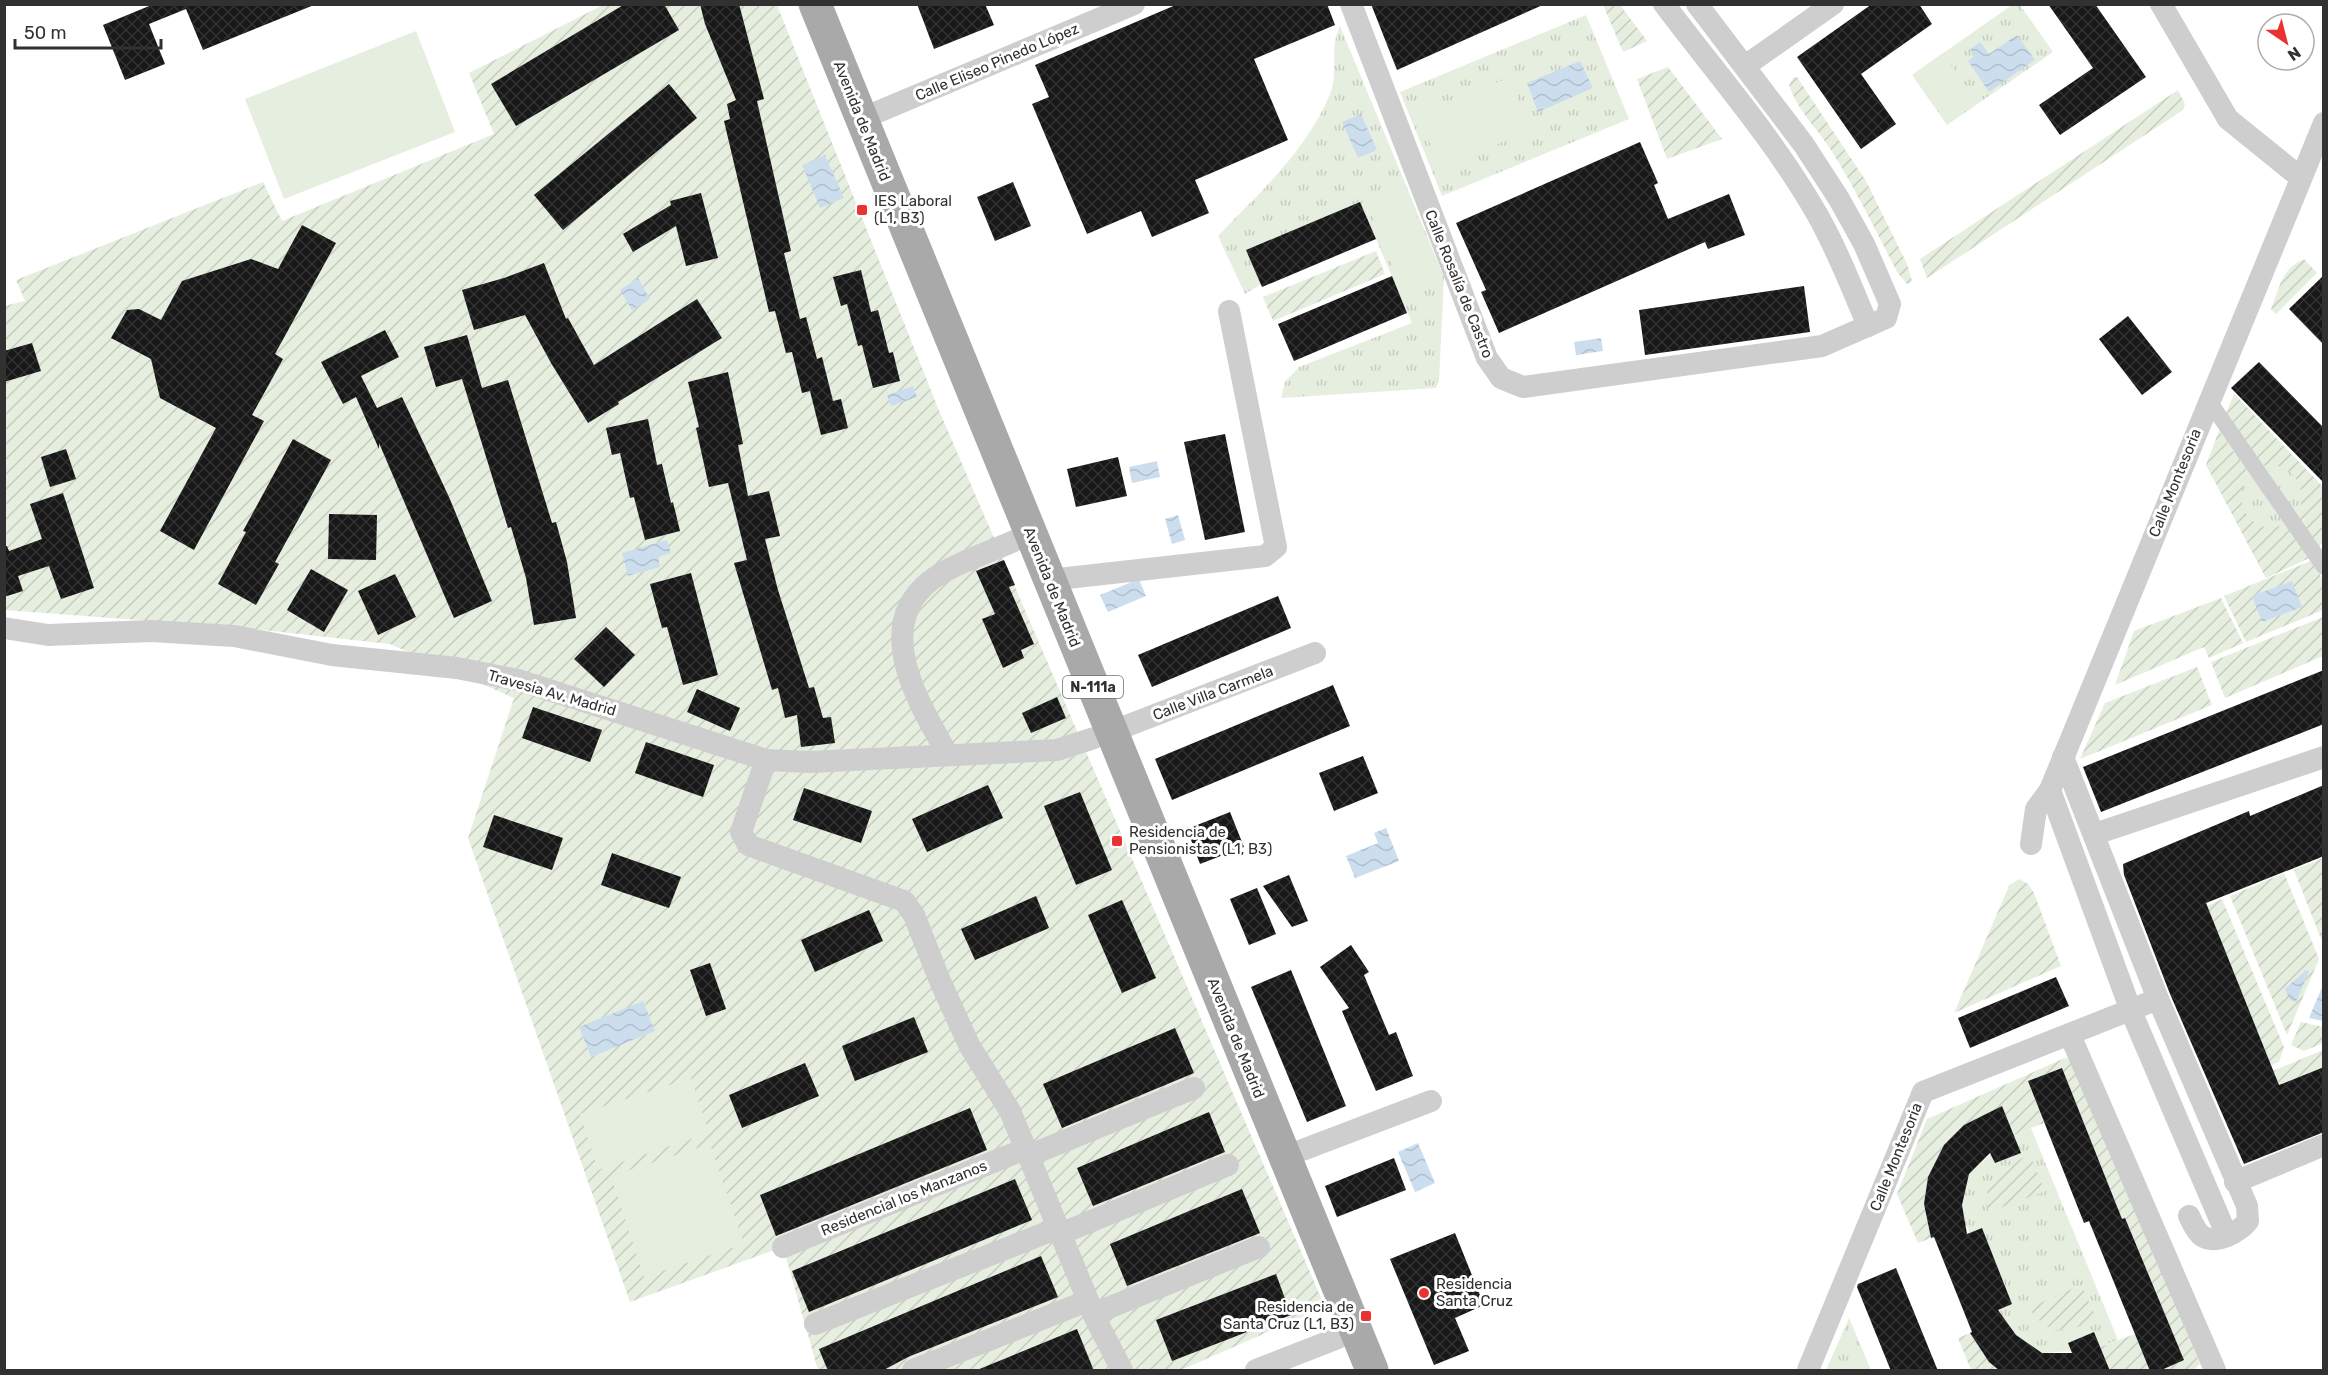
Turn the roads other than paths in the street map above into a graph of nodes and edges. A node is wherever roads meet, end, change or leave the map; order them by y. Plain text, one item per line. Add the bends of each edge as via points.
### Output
1 (795, 4) edge
2 (815, 4) edge
3 (1134, 4) edge
4 (1351, 4) edge
5 (1664, 4) edge
6 (1697, 4) edge
7 (1833, 4) edge
8 (2161, 4) edge
9 (1099, 11) edge
10 (1745, 66) junction
11 (861, 118) junction
12 (2324, 123) edge
13 (2301, 178) junction
14 (1229, 311) dead end
15 (1868, 326) junction
16 (2209, 402) junction
17 (1014, 541) junction
18 (2324, 567) edge
19 (1049, 580) junction
20 (4, 628) edge
21 (1315, 654) dead end
22 (1103, 735) junction
23 (948, 755) junction
24 (2063, 757) junction
25 (2324, 757) edge
26 (766, 760) junction
27 (2050, 790) junction
28 (2095, 834) junction
29 (2031, 844) dead end
30 (2158, 999) junction
31 (2131, 1011) junction
32 (2070, 1035) junction
33 (1194, 1088) dead end
34 (1431, 1101) dead end
35 (2324, 1145) edge
36 (1027, 1153) junction
37 (1284, 1157) junction
38 (1227, 1165) dead end
39 (2235, 1182) junction
40 (2189, 1216) dead end
41 (1059, 1231) junction
42 (2227, 1236) junction
43 (783, 1247) dead end
44 (1259, 1247) dead end
45 (1090, 1308) junction
46 (815, 1324) dead end
47 (1338, 1338) junction
48 (913, 1371) edge
49 (1122, 1371) edge
50 (1256, 1371) edge
51 (1351, 1371) edge
52 (1372, 1371) edge
53 (1808, 1371) edge
54 (2215, 1371) edge

1 - 17 main road, Avenida de Madrid / N-111a
2 - 11 main road, Avenida de Madrid / N-111a
3 - 9 street, Calle Eliseo Pinedo López
4 - 15 street, Calle Rosalía de Castro via 1487,358 1501,378 1523,387 1811,348
5 - 15 street via 1782,160 1817,214
6 - 10 street
7 - 10 street
8 - 13 street via 2228,119
9 - 11 street, Calle Eliseo Pinedo López
10 - 15 street, Calle Rosalía de Castro via 1804,145 1864,244 1890,304 1886,318
11 - 19 main road, Avenida de Madrid / N-111a
12 - 13 street, Calle Montesoria
13 - 16 street, Calle Montesoria
14 - 19 street via 1276,547 1265,556
16 - 18 street
16 - 24 street, Calle Montesoria
17 - 22 main road, Avenida de Madrid / N-111a
17 - 23 street via 931,580 911,603 903,622 904,660 928,720
19 - 22 main road, Avenida de Madrid / N-111a
20 - 26 street, Travesia Av. Madrid via 48,635 151,631 234,636 332,655 458,668 518,680
21 - 22 street, Calle Villa Carmela
22 - 23 street, Travesia Av. Madrid via 1057,750
22 - 37 main road, Avenida de Madrid / N-111a
22 - 47 main road, Avenida de Madrid / N-111a
23 - 26 street, Travesia Av. Madrid via 810,762
24 - 27 street, Calle Montesoria
24 - 28 street
25 - 28 street
26 - 36 street via 741,832 748,844 904,901 914,915 969,1045 1010,1111
27 - 29 street, Calle Montesoria via 2036,809
27 - 31 street
28 - 30 street
30 - 31 street, Calle Montesoria
30 - 39 street
31 - 32 street, Calle Montesoria
31 - 42 street
32 - 53 street, Calle Montesoria via 1923,1092
32 - 54 street
33 - 36 street, Residencial los Manzanos
34 - 37 street
35 - 39 street
36 - 41 street
36 - 43 street, Residencial los Manzanos
37 - 52 main road, Avenida de Madrid / N-111a
38 - 41 street
39 - 42 street via 2247,1206 2248,1221
40 - 42 street via 2200,1235 2209,1239
41 - 45 street
41 - 46 street
44 - 45 street
45 - 48 street
45 - 49 street
47 - 50 street
47 - 51 main road, Avenida de Madrid / N-111a

